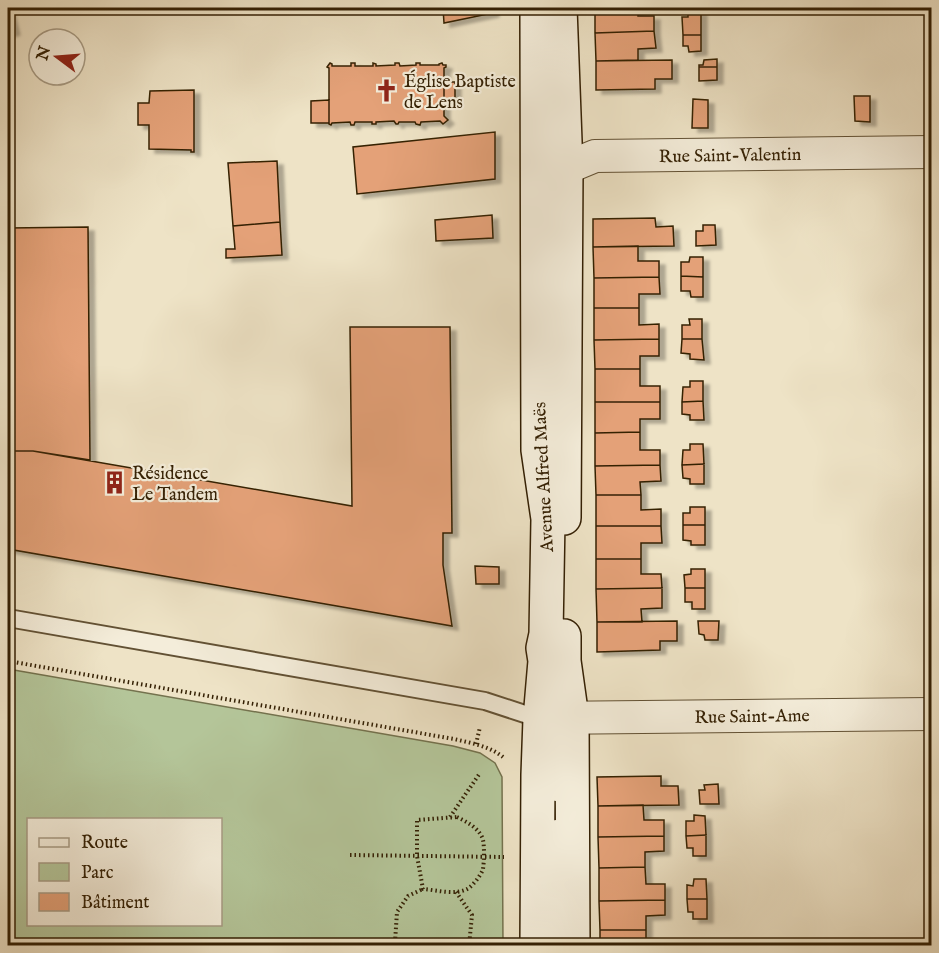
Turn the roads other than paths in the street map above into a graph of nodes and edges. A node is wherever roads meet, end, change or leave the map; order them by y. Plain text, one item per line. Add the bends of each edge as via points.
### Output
1 (537, 8) edge
2 (560, 8) edge
3 (932, 152) edge
4 (566, 168) junction
5 (537, 188) junction
6 (8, 618) edge
7 (932, 714) edge
8 (540, 718) junction
9 (572, 718) junction
10 (537, 945) edge
11 (555, 945) edge
12 (573, 945) edge

1 - 5 main road, Avenue Alfred Maës
2 - 4 main road, Avenue Alfred Maës
3 - 4 street, Rue Saint-Valentin via 595,156
4 - 5 street, Rue Saint-Valentin
4 - 9 main road, Avenue Alfred Maës via 564,661
5 - 8 main road, Avenue Alfred Maës via 538,450 548,519
6 - 8 lane via 470,697
7 - 9 street, Rue Saint-Ame
8 - 9 street, Rue Saint-Ame
8 - 10 main road, Avenue Alfred Maës
8 - 11 lane via 553,744 556,776
9 - 12 main road, Avenue Alfred Maës

